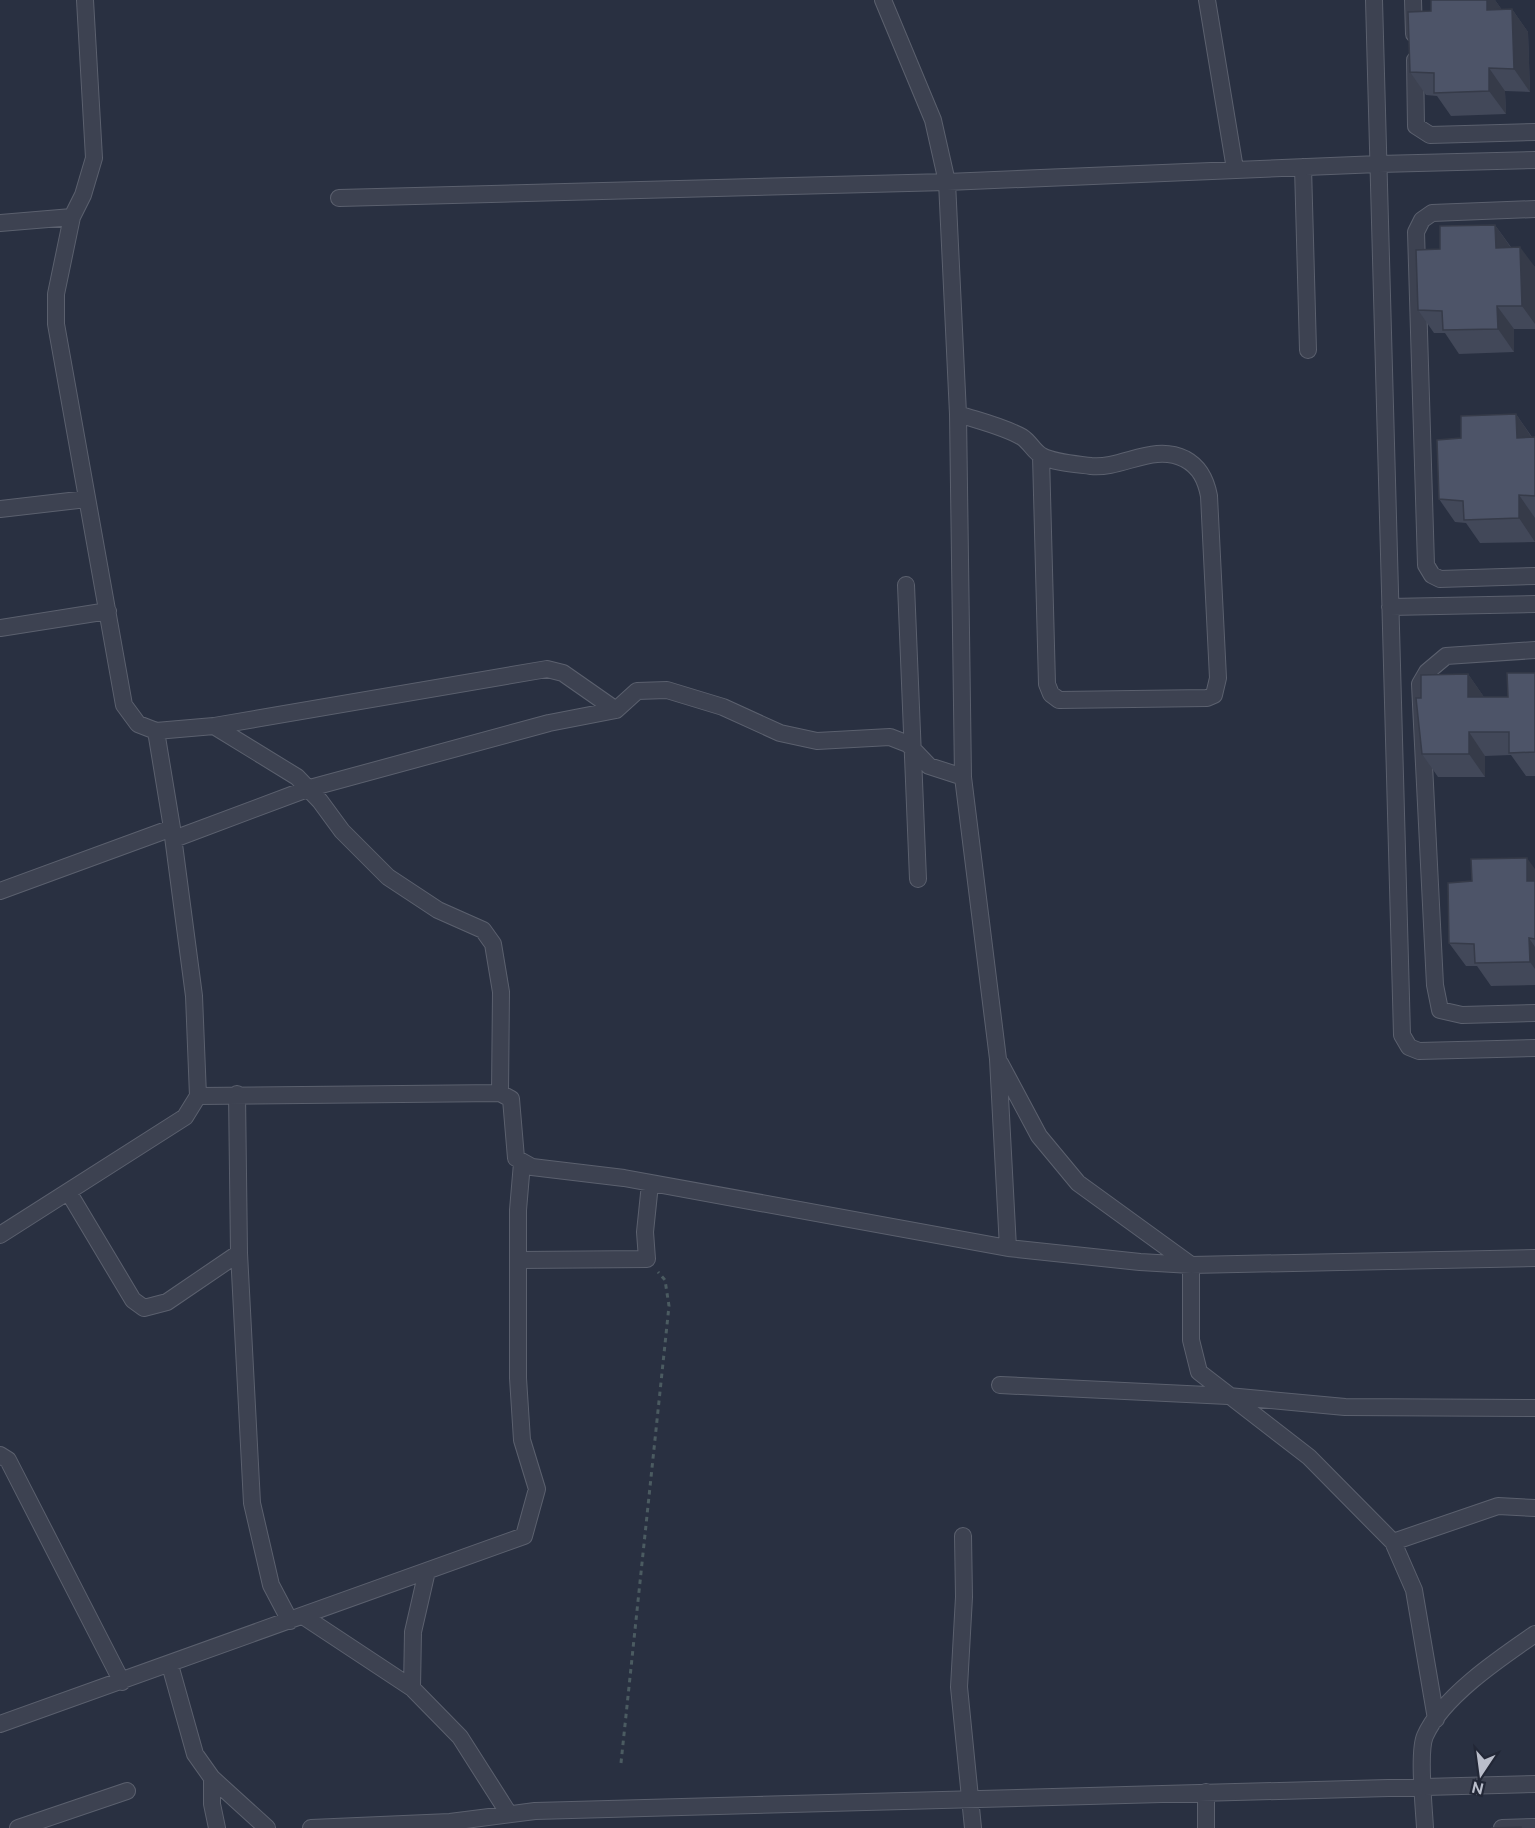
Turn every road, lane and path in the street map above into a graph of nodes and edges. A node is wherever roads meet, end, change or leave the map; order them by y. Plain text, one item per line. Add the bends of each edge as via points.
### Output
1 (85, 0) edge
2 (883, 0) edge
3 (1207, 0) edge
4 (1374, 0) edge
5 (1413, 0) edge
6 (1535, 132) edge
7 (1535, 160) edge
8 (1378, 164) junction
9 (1303, 167) junction
10 (1235, 169) junction
11 (947, 182) junction
12 (339, 198) dead end
13 (1535, 209) edge
14 (72, 217) junction
15 (0, 223) edge
16 (1308, 350) dead end
17 (958, 414) junction
18 (1041, 456) junction
19 (87, 499) junction
20 (0, 508) edge
21 (1535, 576) edge
22 (906, 585) dead end
23 (1535, 604) edge
24 (1390, 607) junction
25 (108, 611) junction
26 (0, 628) edge
27 (1535, 650) edge
28 (616, 710) junction
29 (214, 726) junction
30 (156, 731) junction
31 (913, 751) junction
32 (963, 777) junction
33 (310, 788) junction
34 (173, 833) junction
35 (918, 879) dead end
36 (0, 891) edge
37 (1535, 1013) edge
38 (1535, 1048) edge
39 (998, 1059) junction
40 (500, 1093) junction
41 (237, 1094) junction
42 (198, 1096) junction
43 (522, 1163) junction
44 (650, 1184) junction
45 (69, 1193) junction
46 (0, 1235) edge
47 (1008, 1248) junction
48 (239, 1253) junction
49 (1535, 1258) edge
50 (647, 1259) junction
51 (519, 1260) junction
52 (1191, 1265) junction
53 (1000, 1385) dead end
54 (1228, 1396) junction
55 (1535, 1408) edge
56 (0, 1455) edge
57 (1535, 1508) edge
58 (963, 1536) dead end
59 (1393, 1542) junction
60 (427, 1571) junction
61 (297, 1619) junction
62 (1535, 1634) edge
63 (170, 1665) junction
64 (123, 1682) junction
65 (412, 1688) junction
66 (1436, 1719) junction
67 (0, 1724) edge
68 (621, 1762) dead end
69 (212, 1778) junction
70 (1535, 1784) edge
71 (1424, 1787) junction
72 (127, 1791) dead end
73 (1206, 1792) junction
74 (972, 1801) junction
75 (509, 1814) junction
76 (535, 1820) edge
77 (49, 1822) edge
78 (449, 1825) edge
79 (1535, 1827) edge
80 (18, 1828) edge
81 (217, 1828) edge
82 (267, 1828) edge
83 (311, 1828) edge
84 (973, 1828) edge
85 (1206, 1828) edge
86 (1425, 1828) edge
87 (1502, 1828) edge

1 - 14 street via 94,158
2 - 11 street via 933,120
3 - 10 street
4 - 8 street
5 - 6 street via 1416,126 1430,135
7 - 8 street
8 - 9 street
8 - 24 street
9 - 10 street
9 - 16 street
10 - 11 street
11 - 12 street
11 - 17 street
13 - 21 street via 1432,213 1422,220 1416,232 1426,565 1440,579
14 - 15 street
14 - 19 street via 56,294 56,324
17 - 18 street via 1025,439
17 - 32 street
18 - 18 street via 1047,684 1051,694 1059,700 1214,695 1218,678 1205,479 1185,459 1170,455 1152,453 1107,467
19 - 20 street
19 - 25 street
22 - 31 street
23 - 24 street
24 - 38 street via 1404,1041 1419,1051
25 - 26 street
25 - 30 street via 124,705 138,724
27 - 37 street via 1446,656 1427,672 1420,684 1440,1010 1462,1015
28 - 29 street via 563,673 548,669
28 - 31 street via 637,692 667,690 723,707 780,733 817,741 890,737 908,744
28 - 33 street via 538,726
29 - 30 street
29 - 33 street
30 - 34 street
31 - 32 street via 928,766
31 - 35 street
32 - 39 street
33 - 34 street
33 - 40 street via 342,831 388,877 438,910 483,930 493,944 501,992
34 - 36 street
34 - 42 street via 194,996
39 - 47 street
39 - 52 street via 1039,1136 1078,1183
40 - 41 street
40 - 43 street via 511,1099 516,1158
41 - 42 street
41 - 48 street
42 - 45 street via 185,1118
43 - 44 street
43 - 51 street
44 - 47 street
44 - 50 street via 645,1232
45 - 46 street
45 - 48 street via 133,1300 144,1308 167,1302
47 - 52 street
48 - 61 street via 252,1503 271,1585
49 - 52 street
50 - 51 street
50 - 68 path via 665,1280 669,1306
51 - 60 street via 518,1378 522,1440 537,1489 532,1513 524,1536
52 - 54 street via 1191,1340 1199,1372
53 - 54 street
54 - 55 street via 1345,1407
54 - 59 street via 1310,1457
56 - 64 street via 8,1460
57 - 59 street via 1498,1506
58 - 74 street via 959,1687
59 - 66 street via 1414,1590
60 - 61 street
60 - 65 street via 413,1632
61 - 63 street
61 - 65 street
62 - 66 street via 1501,1657
63 - 64 street
63 - 69 street via 195,1754
64 - 67 street
65 - 75 street via 460,1737
66 - 71 street via 1424,1737
69 - 81 street
69 - 82 street
70 - 71 street
71 - 73 street
71 - 86 street
72 - 77 street
73 - 74 street
73 - 85 street
74 - 76 street
74 - 84 street
75 - 76 street
75 - 78 street
77 - 80 street
78 - 83 street
79 - 87 street

